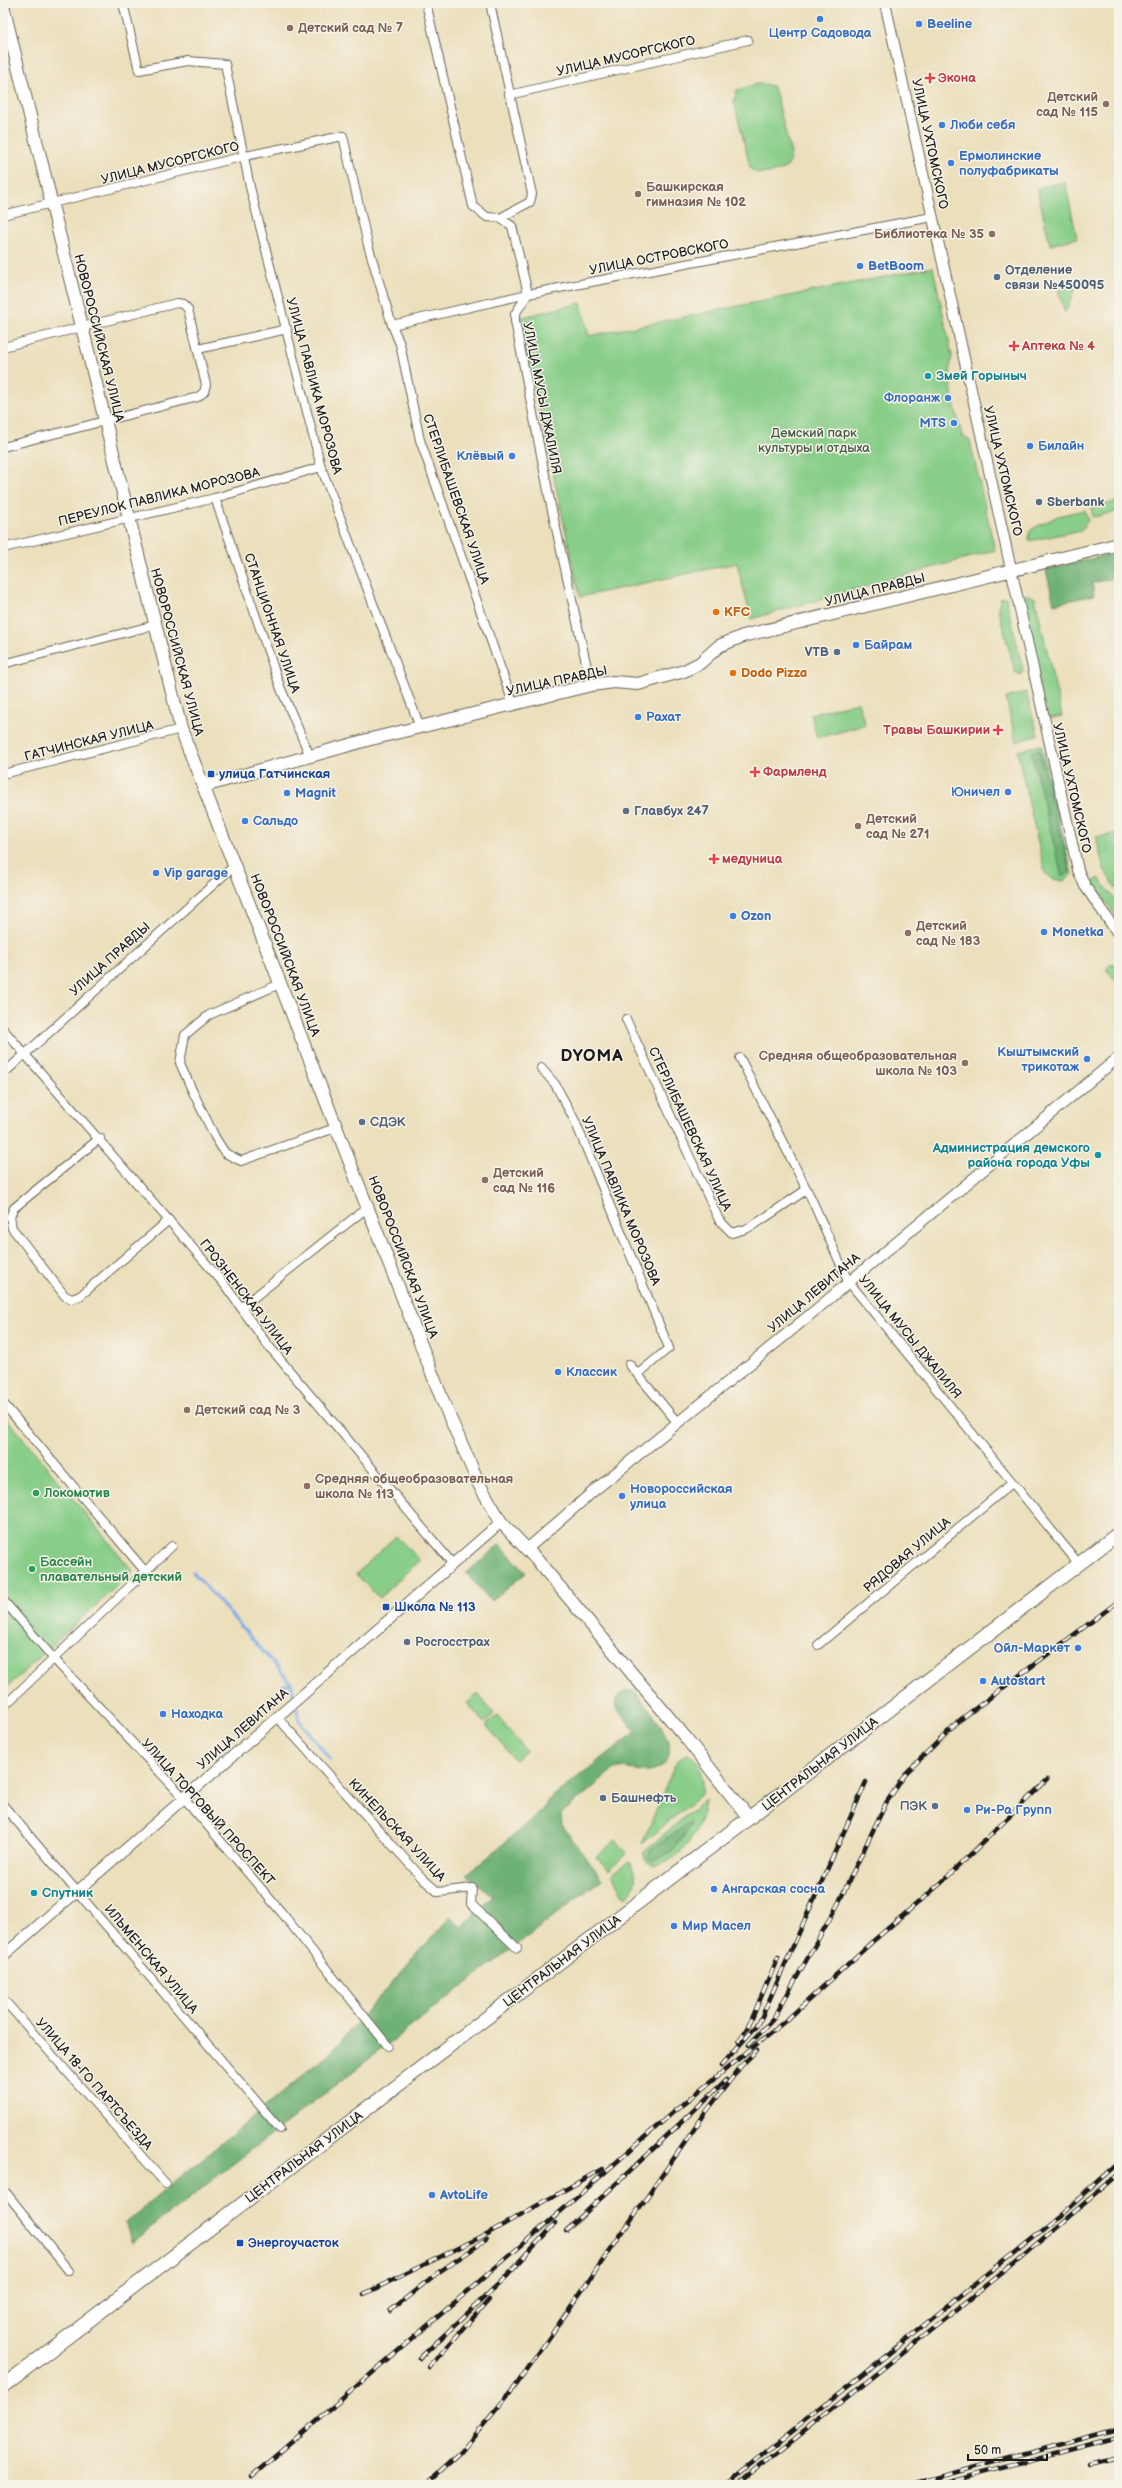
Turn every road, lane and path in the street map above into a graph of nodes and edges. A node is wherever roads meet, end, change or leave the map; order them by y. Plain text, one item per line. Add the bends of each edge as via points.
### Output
1 (123, 3) edge
2 (426, 3) edge
3 (490, 3) edge
4 (885, 3) edge
5 (3, 6) edge
6 (748, 40) dead end
7 (509, 95) junction
8 (343, 136) joint
9 (245, 156) junction
10 (52, 204) junction
11 (3, 215) edge
12 (932, 217) junction
13 (500, 218) junction
14 (528, 294) junction
15 (392, 325) junction
16 (82, 327) junction
17 (287, 329) junction
18 (3, 347) edge
19 (198, 349) junction
20 (105, 421) junction
21 (3, 447) edge
22 (321, 467) junction
23 (215, 498) junction
24 (129, 518) junction
25 (1119, 544) edge
26 (3, 548) edge
27 (1011, 571) junction
28 (155, 625) junction
29 (3, 664) edge
30 (591, 685) junction
31 (513, 704) junction
32 (420, 727) junction
33 (181, 729) junction
34 (310, 756) junction
35 (3, 774) edge
36 (204, 786) junction
37 (235, 865) junction
38 (1119, 935) edge
39 (282, 983) junction
40 (626, 1019) dead end
41 (3, 1029) edge
42 (26, 1054) junction
43 (1119, 1057) edge
44 (740, 1058) dead end
45 (541, 1068) dead end
46 (3, 1074) edge
47 (338, 1127) junction
48 (100, 1138) junction
49 (806, 1190) junction
50 (369, 1206) junction
51 (169, 1220) junction
52 (848, 1281) junction
53 (242, 1307) junction
54 (629, 1364) dead end
55 (638, 1374) junction
56 (3, 1403) edge
57 (677, 1422) junction
58 (1012, 1483) junction
59 (501, 1522) junction
60 (1119, 1533) edge
61 (172, 1546) dead end
62 (527, 1549) junction
63 (452, 1563) junction
64 (1079, 1564) junction
65 (144, 1570) junction
66 (3, 1600) edge
67 (818, 1645) dead end
68 (55, 1660) junction
69 (3, 1707) edge
70 (277, 1717) junction
71 (184, 1798) junction
72 (3, 1805) edge
73 (749, 1818) junction
74 (77, 1890) junction
75 (517, 1948) dead end
76 (3, 1956) edge
77 (3, 1999) edge
78 (388, 2046) dead end
79 (280, 2129) dead end
80 (166, 2184) dead end
81 (3, 2189) edge
82 (69, 2271) dead end
83 (3, 2386) edge

1 - 9 street, УЛИЦА ПАВЛИКА МОРОЗОВА via 139,70 188,61 225,64
2 - 13 street via 473,206 487,217
3 - 7 street
4 - 12 street, УЛИЦА УХТОМСКОГО
5 - 10 main road, НОВОРОССИЙСКАЯ УЛИЦА
6 - 7 street, УЛИЦА МУСОРГСКОГО
7 - 13 street via 532,194 530,202
8 - 9 street, УЛИЦА МУСОРГСКОГО
8 - 15 street, СТЕРЛИБАШЕВСКАЯ УЛИЦА via 368,245
9 - 10 street, УЛИЦА МУСОРГСКОГО
9 - 17 street, УЛИЦА ПАВЛИКА МОРОЗОВА via 250,187
10 - 11 street, УЛИЦА МУСОРГСКОГО
10 - 16 main road, НОВОРОССИЙСКАЯ УЛИЦА
12 - 14 street, УЛИЦА ОСТРОВСКОГО
12 - 27 street, УЛИЦА УХТОМСКОГО via 1006,538
13 - 14 street via 512,226
14 - 15 street, УЛИЦА ОСТРОВСКОГО
14 - 30 street, УЛИЦА МУСЫ ДЖАЛИЛЯ via 515,314 515,321 551,506
15 - 31 street, СТЕРЛИБАШЕВСКАЯ УЛИЦА via 400,344 420,440
16 - 18 street
16 - 19 street via 177,303 183,304 188,309
16 - 20 main road, НОВОРОССИЙСКАЯ УЛИЦА
17 - 19 street
17 - 22 street, УЛИЦА ПАВЛИКА МОРОЗОВА
19 - 20 street via 206,385 204,392 198,397
20 - 21 street
20 - 24 main road, НОВОРОССИЙСКАЯ УЛИЦА
22 - 23 street, ПЕРЕУЛОК ПАВЛИКА МОРОЗОВА
22 - 32 street, УЛИЦА ПАВЛИКА МОРОЗОВА
23 - 24 street, ПЕРЕУЛОК ПАВЛИКА МОРОЗОВА
23 - 34 street, СТАНЦИОННАЯ УЛИЦА via 281,689
24 - 26 street, ПЕРЕУЛОК ПАВЛИКА МОРОЗОВА
24 - 28 main road, НОВОРОССИЙСКАЯ УЛИЦА
25 - 27 main road, УЛИЦА ПРАВДЫ
27 - 30 main road, УЛИЦА ПРАВДЫ via 743,636 720,646 694,667 638,684 609,682
27 - 38 street, УЛИЦА УХТОМСКОГО via 1078,870 1099,909
28 - 29 street
28 - 33 main road, НОВОРОССИЙСКАЯ УЛИЦА
30 - 31 main road, УЛИЦА ПРАВДЫ
31 - 32 main road, УЛИЦА ПРАВДЫ
32 - 34 main road, УЛИЦА ПРАВДЫ
33 - 35 street, ГАТЧИНСКАЯ УЛИЦА
33 - 36 main road, НОВОРОССИЙСКАЯ УЛИЦА
34 - 36 main road, УЛИЦА ПРАВДЫ
36 - 37 main road, НОВОРОССИЙСКАЯ УЛИЦА
37 - 39 main road, НОВОРОССИЙСКАЯ УЛИЦА
37 - 42 street, УЛИЦА ПРАВДЫ
39 - 47 main road, НОВОРОССИЙСКАЯ УЛИЦА
39 - 47 street via 209,1014 185,1035 180,1064 215,1138 225,1153 241,1161
40 - 49 street, СТЕРЛИБАШЕВСКАЯ УЛИЦА via 718,1220 732,1233 746,1229
41 - 42 street, ГРОЗНЕНСКАЯ УЛИЦА
42 - 46 street, УЛИЦА ПРАВДЫ
42 - 48 street, ГРОЗНЕНСКАЯ УЛИЦА
43 - 52 street, УЛИЦА ЛЕВИТАНА
44 - 49 street, УЛИЦА МУСЫ ДЖАЛИЛЯ
45 - 55 street, УЛИЦА ПАВЛИКА МОРОЗОВА via 555,1084 575,1121 669,1348
47 - 50 main road, НОВОРОССИЙСКАЯ УЛИЦА
48 - 51 street, ГРОЗНЕНСКАЯ УЛИЦА
48 - 51 street via 14,1208 10,1217 12,1228 65,1296 72,1299 80,1296
49 - 52 street, УЛИЦА МУСЫ ДЖАЛИЛЯ
50 - 53 street
50 - 59 main road, НОВОРОССИЙСКАЯ УЛИЦА via 444,1404 479,1484
51 - 53 street, ГРОЗНЕНСКАЯ УЛИЦА
52 - 57 street, УЛИЦА ЛЕВИТАНА
52 - 58 street, УЛИЦА МУСЫ ДЖАЛИЛЯ
53 - 63 street, ГРОЗНЕНСКАЯ УЛИЦА via 267,1344
54 - 55 street
55 - 57 street
56 - 65 street
57 - 62 street, УЛИЦА ЛЕВИТАНА
58 - 64 street, УЛИЦА МУСЫ ДЖАЛИЛЯ
58 - 67 street, РЯДОВАЯ УЛИЦА
59 - 62 main road, НОВОРОССИЙСКАЯ УЛИЦА
59 - 63 street, УЛИЦА ЛЕВИТАНА
60 - 64 main road, ЦЕНТРАЛЬНАЯ УЛИЦА
61 - 65 street
62 - 73 main road, НОВОРОССИЙСКАЯ УЛИЦА via 686,1738
63 - 70 street, УЛИЦА ЛЕВИТАНА
64 - 73 main road, ЦЕНТРАЛЬНАЯ УЛИЦА
65 - 68 street
66 - 68 street, УЛИЦА ТОРГОВЫЙ ПРОСПЕКТ
68 - 69 street
68 - 71 street, УЛИЦА ТОРГОВЫЙ ПРОСПЕКТ
70 - 71 street, УЛИЦА ЛЕВИТАНА
70 - 75 street, КИНЕЛЬСКАЯ УЛИЦА via 423,1879 438,1892 472,1888 471,1904
71 - 74 street, УЛИЦА ЛЕВИТАНА
71 - 78 street, УЛИЦА ТОРГОВЫЙ ПРОСПЕКТ via 282,1913
72 - 74 street, ИЛЬМЕНСКАЯ УЛИЦА
73 - 83 main road, ЦЕНТРАЛЬНАЯ УЛИЦА
74 - 76 street, УЛИЦА ЛЕВИТАНА
74 - 79 street, ИЛЬМЕНСКАЯ УЛИЦА
77 - 80 street, УЛИЦА 18-ГО ПАРТСЪЕЗДА
81 - 82 street

